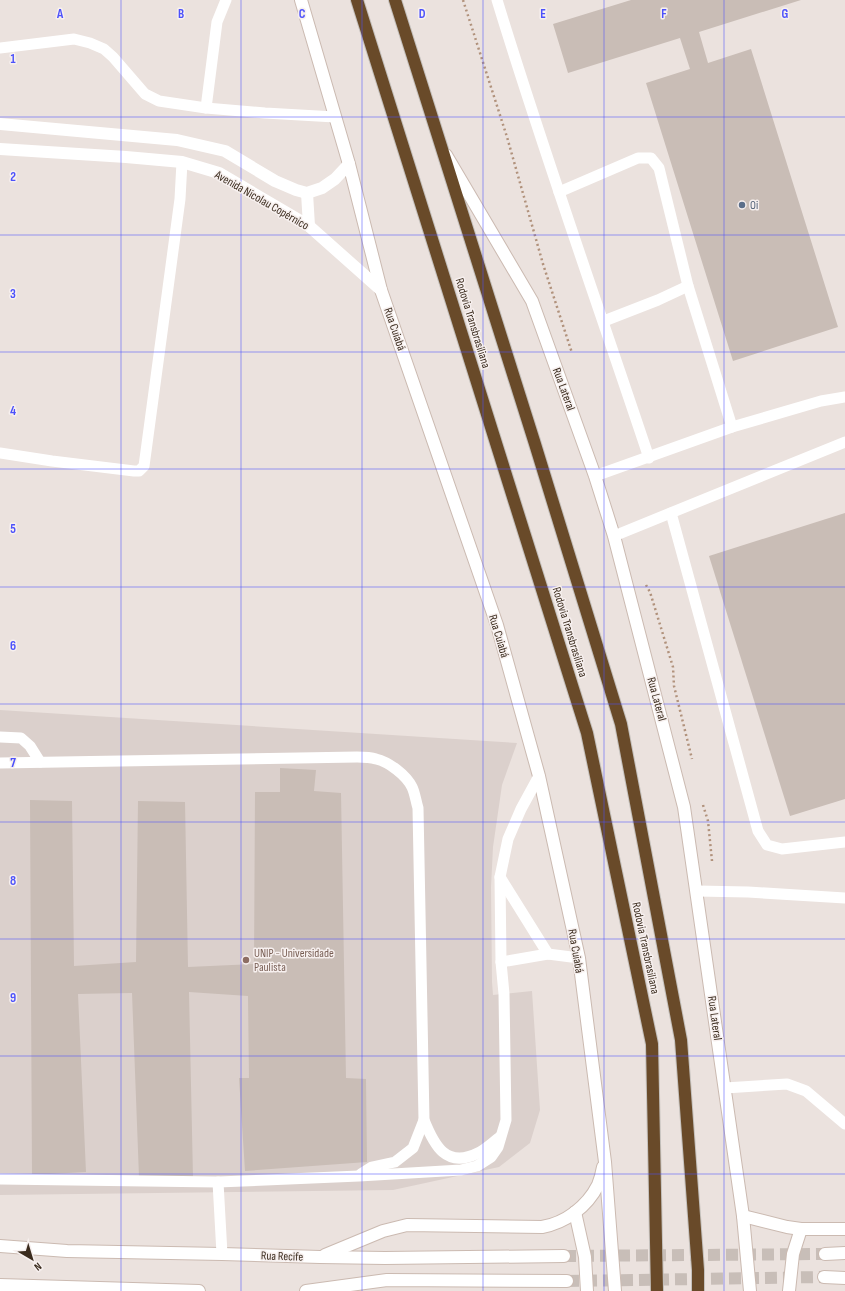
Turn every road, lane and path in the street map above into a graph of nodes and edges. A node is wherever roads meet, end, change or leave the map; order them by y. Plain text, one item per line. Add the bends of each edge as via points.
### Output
1 (301, 0) edge
2 (357, 0) edge
3 (395, 0) edge
4 (463, 0) edge
5 (496, 0) edge
6 (225, 1) edge
7 (0, 48) edge
8 (206, 108) junction
9 (335, 117) junction
10 (0, 124) edge
11 (440, 144) junction
12 (0, 149) edge
13 (182, 162) junction
14 (349, 164) junction
15 (559, 192) junction
16 (307, 193) junction
17 (309, 226) junction
18 (688, 286) junction
19 (382, 290) junction
20 (604, 321) junction
21 (572, 354) dead end
22 (845, 397) edge
23 (732, 427) junction
24 (845, 442) edge
25 (0, 453) edge
26 (649, 458) junction
27 (595, 476) junction
28 (671, 513) junction
29 (614, 536) junction
30 (0, 737) edge
31 (40, 762) junction
32 (0, 763) edge
33 (539, 776) junction
34 (845, 842) edge
35 (500, 877) junction
36 (697, 891) junction
37 (845, 898) edge
38 (548, 954) junction
39 (579, 958) junction
40 (501, 962) junction
41 (725, 1088) junction
42 (424, 1120) junction
43 (845, 1124) edge
44 (500, 1137) junction
45 (605, 1162) junction
46 (359, 1176) junction
47 (0, 1179) edge
48 (218, 1182) junction
49 (575, 1212) junction
50 (743, 1216) junction
51 (801, 1229) junction
52 (845, 1229) edge
53 (0, 1246) edge
54 (845, 1253) edge
55 (222, 1254) junction
56 (825, 1254) tunnel mouth
57 (564, 1256) tunnel mouth
58 (320, 1257) junction
59 (824, 1277) tunnel mouth
60 (845, 1278) edge
61 (567, 1281) tunnel mouth
62 (0, 1285) edge
63 (199, 1291) edge
64 (314, 1291) edge
65 (587, 1291) edge
66 (615, 1291) edge
67 (657, 1291) edge
68 (698, 1291) edge
69 (750, 1291) edge
70 (789, 1291) edge

1 - 9 main road, Rua Cuiabá
2 - 67 highway, Rodovia Transbrasiliana via 587,734 652,1044
3 - 11 highway, Rodovia Transbrasiliana
4 - 21 path
5 - 15 lane
6 - 8 lane via 217,22
7 - 8 lane via 74,39 90,43 104,49 113,57 145,94 159,101
8 - 9 lane
9 - 14 main road, Rua Cuiabá
10 - 16 main road, Avenida Nicolau Copérnico via 184,141 225,151 275,181
11 - 27 main road, Rua Lateral via 532,301
11 - 68 highway, Rodovia Transbrasiliana via 621,724 681,1040
12 - 13 main road, Avenida Nicolau Copérnico
13 - 17 main road, Avenida Nicolau Copérnico via 220,172
13 - 25 lane via 180,199 144,466 139,471 134,471
14 - 16 main road via 322,188
14 - 19 main road, Rua Cuiabá
15 - 18 lane via 638,158 651,158 659,168
15 - 20 lane
16 - 17 main road
17 - 19 main road, Avenida Nicolau Copérnico
18 - 20 lane
18 - 23 lane
19 - 33 main road, Rua Cuiabá via 497,625
20 - 26 lane
22 - 23 lane via 821,401
23 - 26 lane
24 - 28 lane
26 - 27 lane
27 - 29 main road, Rua Lateral
28 - 29 lane
28 - 34 lane via 758,831 767,845 782,848
29 - 36 main road, Rua Lateral via 684,807
30 - 31 lane via 21,738 30,746
31 - 32 lane
31 - 42 lane via 357,757 375,758 405,778 412,787 418,808
33 - 35 lane via 508,839
33 - 39 main road, Rua Cuiabá
35 - 38 lane
35 - 40 lane
36 - 37 lane
36 - 41 main road, Rua Lateral
38 - 39 lane
38 - 40 lane
39 - 45 main road, Rua Cuiabá
40 - 44 lane via 506,1120
41 - 43 lane via 787,1084 806,1091
41 - 50 main road, Rua Lateral
42 - 44 lane via 431,1137 442,1152 454,1158 466,1158 478,1153
42 - 46 lane via 413,1148 395,1162 372,1168
44 - 46 lane via 498,1147 491,1158 477,1166 461,1170
45 - 49 main road via 598,1185 588,1200
45 - 66 main road, Rua Cuiabá
46 - 48 lane
47 - 48 lane
48 - 55 lane
49 - 58 main road via 565,1220 542,1227 407,1225 383,1231
49 - 65 main road via 585,1257
50 - 51 main road
50 - 69 main road, Rua Lateral
51 - 52 main road
51 - 70 main road via 793,1254
53 - 55 main road, Rua Recife via 66,1251
54 - 56 main road
55 - 58 main road, Rua Recife
57 - 58 main road, Rua Recife
59 - 60 main road
61 - 64 main road via 387,1280
62 - 63 main road

